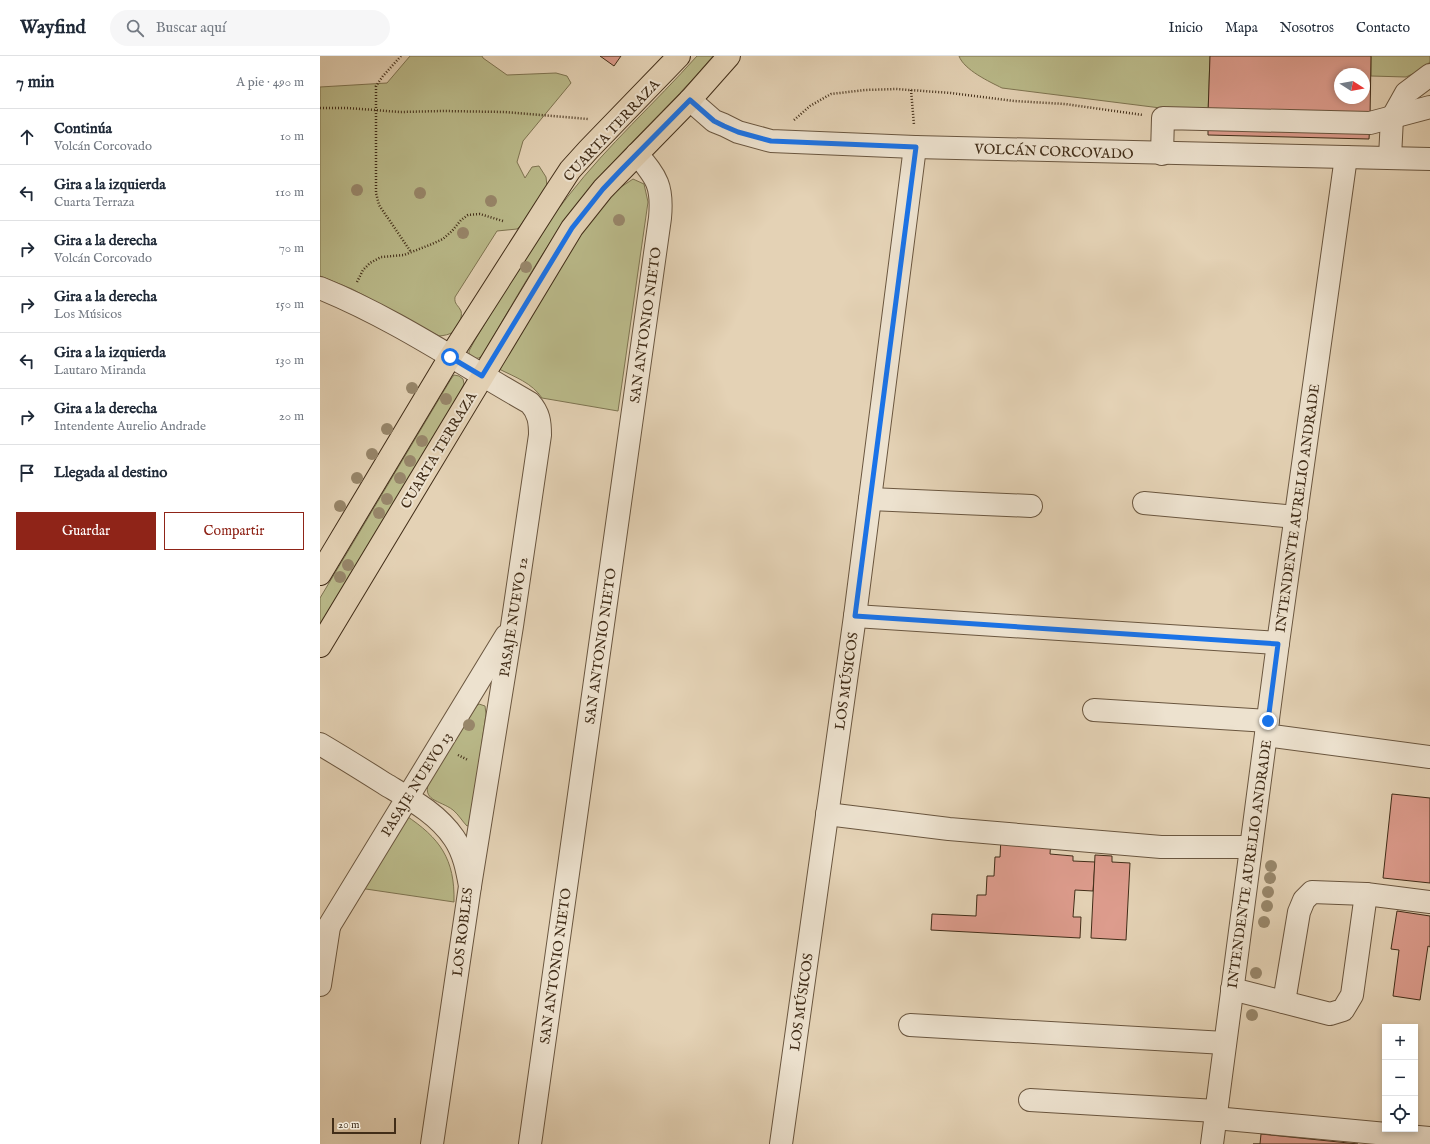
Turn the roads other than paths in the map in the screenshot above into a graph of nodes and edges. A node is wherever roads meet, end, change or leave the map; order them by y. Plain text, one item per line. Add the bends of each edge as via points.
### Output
1 (679, 56) edge
2 (729, 56) edge
3 (1430, 75) edge
4 (690, 100) junction
5 (1430, 107) edge
6 (1392, 118) junction
7 (916, 147) junction
8 (637, 154) junction
9 (1162, 154) junction
10 (1346, 157) junction
11 (1390, 158) junction
12 (1430, 159) edge
13 (320, 288) edge
14 (450, 357) junction
15 (482, 376) junction
16 (870, 499) junction
17 (1144, 503) dead end
18 (1032, 506) dead end
19 (1296, 517) junction
20 (320, 574) edge
21 (855, 616) junction
22 (512, 626) junction
23 (1278, 644) junction
24 (320, 646) edge
25 (1094, 710) dead end
26 (1267, 728) junction
27 (320, 744) edge
28 (1430, 757) edge
29 (408, 798) junction
30 (827, 814) junction
31 (1251, 847) junction
32 (470, 886) junction
33 (1366, 894) junction
34 (1430, 902) edge
35 (324, 934) edge
36 (320, 985) edge
37 (1232, 989) junction
38 (1284, 1002) junction
39 (910, 1026) dead end
40 (1225, 1043) junction
41 (1030, 1100) dead end
42 (1216, 1114) junction
43 (1430, 1138) edge
44 (432, 1144) edge
45 (530, 1144) edge
46 (781, 1144) edge
47 (1212, 1144) edge

1 - 14 main road, CUARTA TERRAZA via 570,170
2 - 4 main road, CUARTA TERRAZA
3 - 6 street via 1406,93
4 - 7 street, VOLCÁN CORCOVADO via 719,123 738,132 771,141
4 - 8 main road, CUARTA TERRAZA
5 - 6 street
6 - 9 street via 1370,124 1163,118
6 - 11 street
7 - 9 street, VOLCÁN CORCOVADO
7 - 16 street, LOS MÚSICOS
8 - 15 main road, CUARTA TERRAZA via 603,189 572,228
8 - 45 street, SAN ANTONIO NIETO via 652,172 659,186 660,218
9 - 10 street, VOLCÁN CORCOVADO
10 - 11 street, VOLCÁN CORCOVADO
10 - 19 street, INTENDENTE AURELIO ANDRADE
11 - 12 street, VOLCÁN CORCOVADO
13 - 14 street via 387,320
14 - 15 street
14 - 20 main road, CUARTA TERRAZA
15 - 22 street, PASAJE NUEVO 12 via 530,403 540,421
15 - 24 main road, CUARTA TERRAZA
16 - 18 street
16 - 21 street, LOS MÚSICOS
17 - 19 street
19 - 23 street, INTENDENTE AURELIO ANDRADE
21 - 23 street
21 - 30 street, LOS MÚSICOS
22 - 29 street, PASAJE NUEVO 13
22 - 32 street, PASAJE NUEVO 12
23 - 26 street, INTENDENTE AURELIO ANDRADE
25 - 26 street
26 - 28 street
26 - 31 street, INTENDENTE AURELIO ANDRADE
27 - 29 street, LOS ROBLES
29 - 32 street, LOS ROBLES via 446,827 462,853
29 - 35 street, PASAJE NUEVO 13
30 - 31 street via 949,829 1161,847
30 - 46 street, LOS MÚSICOS
31 - 37 street, INTENDENTE AURELIO ANDRADE
32 - 44 street, LOS ROBLES
33 - 34 street
33 - 38 street via 1312,892 1304,900 1299,912
33 - 38 street via 1352,995 1343,1010 1330,1014
35 - 36 street
37 - 38 street
37 - 40 street, INTENDENTE AURELIO ANDRADE
39 - 40 street
40 - 42 street, INTENDENTE AURELIO ANDRADE
41 - 42 street
42 - 43 street
42 - 47 street, INTENDENTE AURELIO ANDRADE

